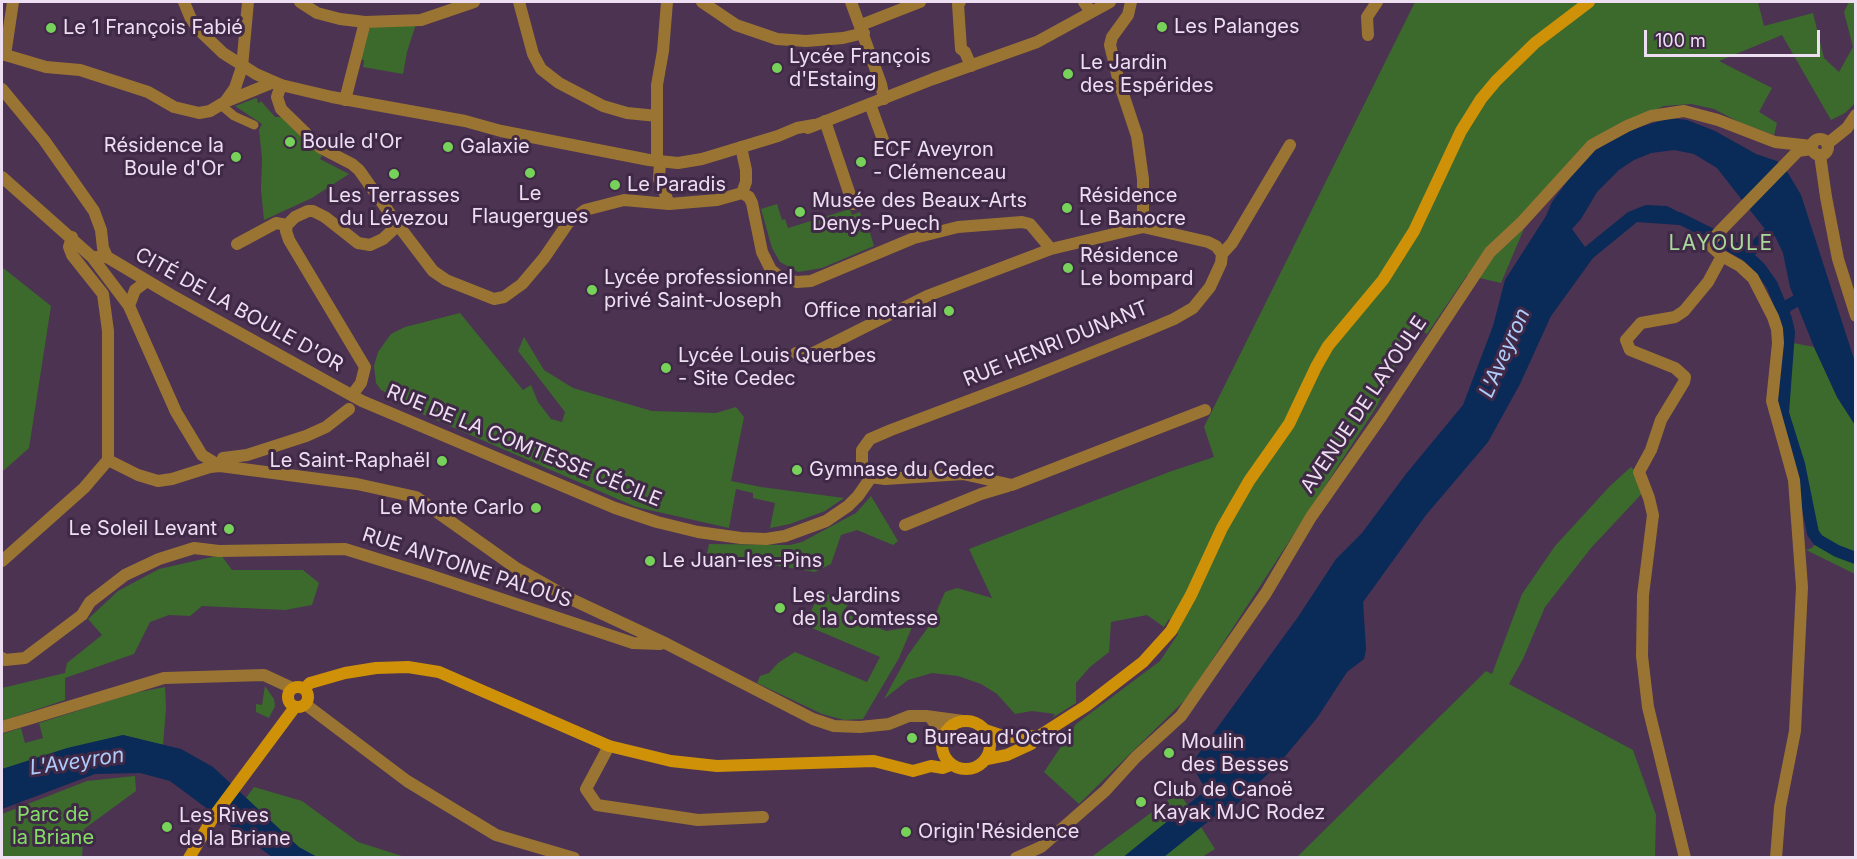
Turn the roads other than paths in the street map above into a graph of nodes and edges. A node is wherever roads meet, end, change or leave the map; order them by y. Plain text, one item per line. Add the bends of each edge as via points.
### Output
1 (13, 2) edge
2 (184, 2) edge
3 (248, 2) edge
4 (300, 2) edge
5 (474, 2) edge
6 (519, 2) edge
7 (667, 2) edge
8 (702, 2) edge
9 (852, 2) edge
10 (920, 2) edge
11 (958, 2) edge
12 (1110, 2) edge
13 (1131, 2) edge
14 (1377, 2) edge
15 (1589, 2) edge
16 (1088, 7) edge
17 (440, 8) edge
18 (365, 22) junction
19 (862, 29) junction
20 (1368, 35) dead end
21 (3, 55) edge
22 (971, 66) junction
23 (242, 67) junction
24 (277, 83) junction
25 (2, 89) edge
26 (884, 99) junction
27 (345, 100) junction
28 (223, 103) junction
29 (870, 104) junction
30 (657, 111) junction
31 (1856, 115) edge
32 (820, 123) junction
33 (255, 125) dead end
34 (1290, 145) dead end
35 (741, 147) junction
36 (886, 148) dead end
37 (1815, 150) junction
38 (658, 162) junction
39 (2, 177) edge
40 (742, 193) junction
41 (669, 204) junction
42 (853, 204) dead end
43 (287, 225) junction
44 (398, 225) junction
45 (1143, 227) junction
46 (72, 237) junction
47 (237, 244) dead end
48 (1051, 249) junction
49 (1222, 254) junction
50 (1722, 256) junction
51 (92, 257) junction
52 (107, 257) junction
53 (131, 272) junction
54 (147, 281) junction
55 (135, 290) junction
56 (118, 291) junction
57 (129, 306) junction
58 (1856, 316) edge
59 (796, 353) dead end
60 (352, 395) junction
61 (349, 410) dead end
62 (1205, 410) dead end
63 (108, 460) junction
64 (220, 466) junction
65 (874, 476) junction
66 (1012, 484) junction
67 (905, 525) dead end
68 (2, 561) edge
69 (667, 644) junction
70 (2, 658) edge
71 (297, 697) junction
72 (930, 717) junction
73 (963, 721) junction
74 (2, 727) edge
75 (985, 730) junction
76 (1039, 736) junction
77 (943, 739) junction
78 (609, 746) junction
79 (987, 759) junction
80 (951, 765) junction
81 (931, 766) junction
82 (763, 817) dead end
83 (189, 858) edge
84 (574, 858) edge
85 (1016, 858) edge
86 (1685, 858) edge
87 (1776, 858) edge

1 - 21 street
2 - 23 street via 200,31
3 - 23 street
4 - 18 street via 317,14
5 - 17 street
6 - 30 street via 541,69 603,106 627,113
7 - 30 street
8 - 19 street via 736,25 777,39 843,38
9 - 19 street
10 - 19 street
11 - 22 street via 961,49
12 - 16 street
13 - 45 street via 1128,15 1110,45 1137,136 1143,179
14 - 20 street via 1367,17
15 - 76 main road via 1535,43 1481,99 1461,131 1414,231 1383,280 1328,346 1289,424 1222,528 1171,631 1143,662
16 - 22 street via 1037,42
17 - 18 street via 421,20
18 - 27 street
19 - 26 street
21 - 28 street via 46,67 80,70 199,113
22 - 26 street
23 - 24 street
23 - 28 street
24 - 27 street
24 - 28 street
24 - 44 street via 281,109 321,148 359,170
25 - 52 street via 94,211
26 - 29 street
27 - 38 street
28 - 33 street via 234,116
29 - 32 street
29 - 36 street
30 - 38 street
31 - 37 street via 1827,144 1818,140
32 - 35 street
32 - 42 street
34 - 49 street, RUE HENRI DUNANT
35 - 38 street via 702,159
35 - 40 street via 746,170
37 - 50 street via 1798,152 1716,235 1711,246
37 - 58 street via 1838,259
37 - 85 street, AVENUE DE LAYOULE via 1775,142 1684,111 1651,116 1592,145 1490,252 1181,716 1041,847
38 - 41 street via 659,179
39 - 46 street
40 - 41 street via 717,200
40 - 48 street via 752,203 762,252 771,270 781,278 797,282 811,281 914,238 958,227 1022,222 1030,224
41 - 44 street via 624,200 585,210 568,223 522,284 494,299 433,271
43 - 44 street via 308,211 313,212 358,243 370,245
43 - 47 street via 276,223
43 - 60 street, CITÉ DE LA BOULE D'OR via 289,240 366,367
45 - 48 street
45 - 49 street via 1208,242
46 - 51 street
46 - 63 street via 72,255 103,294 108,331
48 - 59 street via 927,296 807,356
49 - 65 street, RUE HENRI DUNANT via 1210,287 1193,308 1174,319 875,438 868,460
50 - 86 street via 1708,282 1684,311 1675,317 1641,323 1626,340 1630,350 1675,368 1684,377 1639,472 1653,515 1643,595 1642,656 1648,707
50 - 87 street via 1753,278 1778,329 1772,401 1794,480 1802,587 1796,720 1780,807
51 - 52 street, CITÉ DE LA BOULE D'OR
51 - 56 street
52 - 53 street, CITÉ DE LA BOULE D'OR
53 - 54 street, CITÉ DE LA BOULE D'OR
53 - 56 street via 119,277
54 - 55 street
54 - 60 street, CITÉ DE LA BOULE D'OR
55 - 56 street
55 - 57 street
56 - 57 street
57 - 64 street via 176,412 202,455
60 - 65 street, RUE DE LA COMTESSE CÉCILE via 615,508 698,532 766,539 805,530 848,506
61 - 64 street via 306,436 247,455 223,458
62 - 66 street
63 - 64 street via 159,481
63 - 68 street via 84,488
64 - 69 street via 357,484 416,497 516,568
65 - 66 street via 892,480 963,474
66 - 67 street
69 - 70 street, RUE ANTOINE PALOUS via 633,643 345,549 194,548 125,576 25,658
69 - 72 street via 834,726 872,727 909,716
71 - 74 street via 264,675 164,678
71 - 78 main road via 332,677 376,668 440,672
71 - 83 main road
71 - 84 street via 407,781 496,836
72 - 73 street
72 - 77 street
73 - 75 main road
73 - 77 main road via 955,723
75 - 76 main road via 1006,737
75 - 79 main road via 990,744
76 - 79 main road via 1007,755
77 - 80 main road via 942,752
77 - 81 main road
78 - 81 main road via 671,761 717,766 874,761 913,771
78 - 82 street via 586,789 597,805 698,819
79 - 80 main road via 966,770
80 - 81 main road

